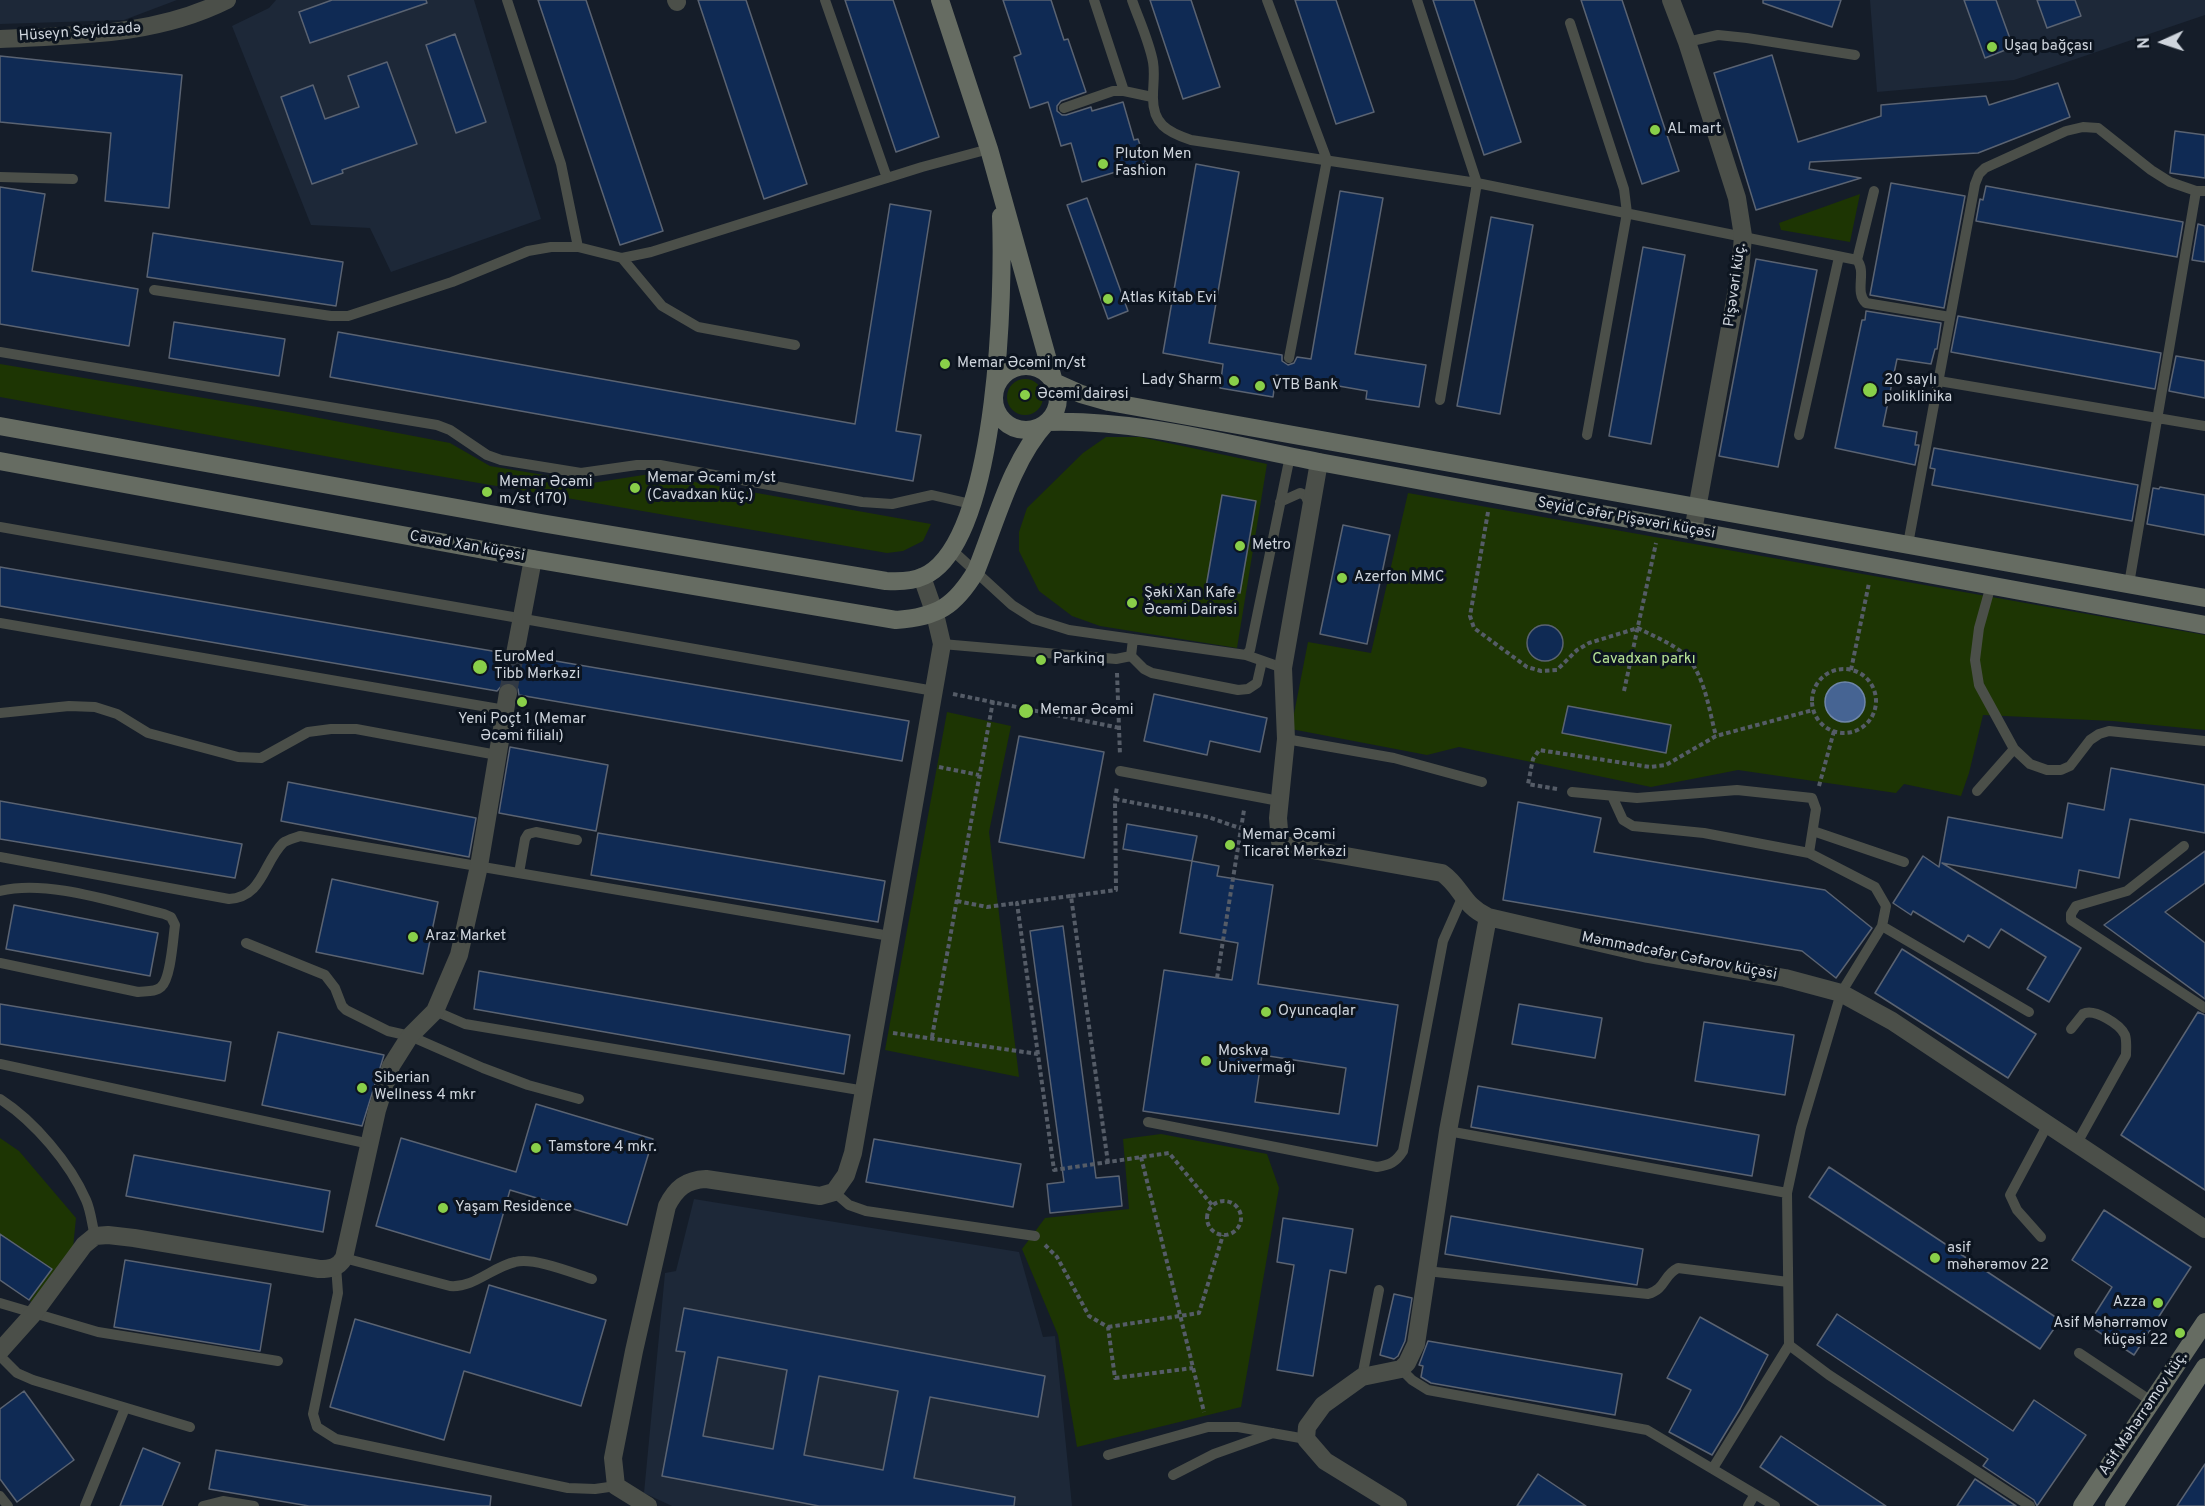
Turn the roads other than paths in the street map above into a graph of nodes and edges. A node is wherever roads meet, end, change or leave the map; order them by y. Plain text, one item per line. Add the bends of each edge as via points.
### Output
1 (227, 0) edge
2 (507, 0) edge
3 (825, 0) edge
4 (939, 0) edge
5 (1094, 0) edge
6 (1132, 0) edge
7 (1267, 0) edge
8 (1417, 0) edge
9 (1671, 0) edge
10 (1570, 22) dead end
11 (0, 39) edge
12 (1687, 42) junction
13 (1855, 55) dead end
14 (1124, 91) junction
15 (1152, 97) junction
16 (1064, 108) dead end
17 (989, 149) junction
18 (1327, 159) junction
19 (0, 177) edge
20 (887, 178) junction
21 (73, 179) dead end
22 (1477, 183) junction
23 (1000, 184) junction
24 (1874, 191) dead end
25 (2200, 191) edge
26 (1627, 213) junction
27 (1743, 236) junction
28 (578, 247) junction
29 (1839, 257) junction
30 (622, 258) junction
31 (1857, 260) junction
32 (154, 290) dead end
33 (1950, 316) junction
34 (795, 345) dead end
35 (0, 352) edge
36 (1289, 358) dead end
37 (1939, 381) junction
38 (1054, 382) junction
39 (994, 390) junction
40 (1440, 400) dead end
41 (2159, 419) junction
42 (1047, 422) junction
43 (0, 426) edge
44 (2205, 426) edge
45 (1587, 435) dead end
46 (1799, 435) dead end
47 (1290, 456) junction
48 (0, 461) edge
49 (1319, 462) junction
50 (1280, 502) junction
51 (971, 504) junction
52 (1698, 507) junction
53 (1311, 509) junction
54 (0, 527) edge
55 (1693, 531) junction
56 (1908, 544) junction
57 (952, 549) junction
58 (533, 559) junction
59 (976, 571) junction
60 (922, 577) junction
61 (2129, 584) junction
62 (1991, 585) junction
63 (2166, 591) junction
64 (2205, 598) edge
65 (935, 614) junction
66 (2162, 617) junction
67 (522, 618) junction
68 (0, 623) edge
69 (2205, 625) edge
70 (1133, 639) junction
71 (942, 644) junction
72 (515, 654) tunnel mouth
73 (1246, 655) junction
74 (1131, 656) junction
75 (1262, 661) junction
76 (1283, 668) junction
77 (934, 691) junction
78 (507, 702) joint
79 (0, 713) edge
80 (1286, 739) junction
81 (2205, 741) edge
82 (2014, 749) junction
83 (497, 755) junction
84 (1120, 771) road end
85 (1482, 782) dead end
86 (1977, 791) dead end
87 (1572, 792) road end
88 (1612, 795) junction
89 (1279, 801) junction
90 (1814, 831) junction
91 (576, 840) dead end
92 (2184, 846) dead end
93 (1809, 853) junction
94 (0, 856) edge
95 (1904, 862) dead end
96 (479, 866) junction
97 (519, 873) junction
98 (0, 891) edge
99 (1462, 898) junction
100 (1488, 917) junction
101 (1882, 926) junction
102 (890, 936) junction
103 (246, 943) dead end
104 (0, 963) edge
105 (1841, 993) junction
106 (2205, 1008) edge
107 (435, 1011) junction
108 (2029, 1012) dead end
109 (2071, 1029) dead end
110 (410, 1036) junction
111 (0, 1064) edge
112 (865, 1091) junction
113 (0, 1099) edge
114 (579, 1099) dead end
115 (1148, 1122) dead end
116 (2048, 1124) junction
117 (1449, 1131) junction
118 (2077, 1143) junction
119 (370, 1144) junction
120 (834, 1192) junction
121 (1787, 1193) junction
122 (2205, 1229) edge
123 (95, 1236) junction
124 (1035, 1236) road end
125 (2042, 1237) dead end
126 (340, 1262) junction
127 (1426, 1271) junction
128 (592, 1279) dead end
129 (1788, 1282) junction
130 (1379, 1290) dead end
131 (0, 1303) edge
132 (34, 1313) junction
133 (2205, 1322) edge
134 (1789, 1345) junction
135 (0, 1353) edge
136 (2079, 1353) dead end
137 (278, 1361) dead end
138 (2205, 1367) edge
139 (1401, 1369) junction
140 (1362, 1377) junction
141 (2151, 1401) junction
142 (125, 1408) junction
143 (190, 1427) dead end
144 (1273, 1433) junction
145 (1306, 1439) junction
146 (1108, 1455) dead end
147 (1713, 1468) junction
148 (1173, 1475) dead end
149 (616, 1486) junction
150 (1755, 1494) junction
151 (0, 1496) edge
152 (8, 1506) edge
153 (86, 1506) edge
154 (203, 1506) edge
155 (254, 1506) edge
156 (618, 1506) edge
157 (648, 1506) edge
158 (1398, 1506) edge
159 (1748, 1506) edge
160 (1775, 1506) edge
161 (2030, 1506) edge
162 (2082, 1506) edge
163 (2114, 1506) edge

1 - 11 street, Hüseyn Seyidzadə via 148,28
2 - 28 lane via 561,164
3 - 20 lane
4 - 17 street
5 - 14 lane
6 - 15 lane via 1155,71
7 - 18 lane
8 - 22 lane
9 - 12 street, Pişəvəri küç.
10 - 26 lane via 1624,189
12 - 13 lane via 1718,35
12 - 27 street, Pişəvəri küç. via 1730,172
14 - 15 lane
14 - 16 lane
15 - 18 lane via 1156,116 1171,134
17 - 20 lane
17 - 23 street
18 - 22 lane
18 - 36 lane
19 - 21 lane
20 - 30 lane
22 - 26 lane
22 - 40 lane
23 - 38 street
23 - 39 street via 1002,279
24 - 31 lane
25 - 33 lane via 2170,182 2098,129 2083,127 1985,168 1975,184
25 - 41 lane
26 - 27 lane
26 - 45 lane
27 - 29 lane
27 - 52 street, Pişəvəri küç.
28 - 30 lane
28 - 32 lane via 528,251 452,282 348,316
29 - 31 lane
29 - 46 lane
30 - 34 lane via 662,306 698,327
31 - 33 lane via 1861,268 1861,294 1866,303
33 - 37 lane
35 - 51 lane via 437,425 501,460 581,473 660,465 862,502 892,504 932,495
37 - 41 lane
37 - 56 lane
38 - 39 street via 1038,368 1016,367 1006,372
38 - 42 street via 1058,399
38 - 52 street, Seyid Cəfər Pişəvəri küçəsi via 1109,402
39 - 42 street via 996,410 1009,426 1028,430
39 - 51 street via 984,455
41 - 44 lane
41 - 61 lane
42 - 47 street, Seyid Cəfər Pişəvəri küçəsi via 1128,425
42 - 59 street via 1018,466
43 - 60 street via 886,581
47 - 49 street, Seyid Cəfər Pişəvəri küçəsi
47 - 50 lane
48 - 58 street, Cavad Xan küçəsi
49 - 53 street
49 - 55 street, Seyid Cəfər Pişəvəri küçəsi
50 - 53 lane via 1300,493
50 - 73 lane
51 - 57 street
52 - 55 street, Pişəvəri küç.
52 - 56 street, Seyid Cəfər Pişəvəri küçəsi
53 - 76 street
54 - 67 lane
55 - 62 street, Seyid Cəfər Pişəvəri küçəsi
56 - 61 street, Seyid Cəfər Pişəvəri küçəsi
57 - 59 lane
57 - 60 street via 939,566
58 - 65 street, Cavad Xan küçəsi via 884,618 912,619
58 - 67 street
59 - 65 street via 953,602
59 - 70 lane via 1012,605 1034,619 1069,630
60 - 65 street
61 - 63 street, Seyid Cəfər Pişəvəri küçəsi
62 - 66 street, Seyid Cəfər Pişəvəri küçəsi
62 - 82 lane via 1975,660 1979,685
63 - 64 street, Seyid Cəfər Pişəvəri küçəsi
63 - 66 street
65 - 71 street
66 - 69 street, Seyid Cəfər Pişəvəri küçəsi
67 - 72 street
67 - 77 lane
68 - 78 lane
70 - 73 lane
70 - 74 lane
71 - 74 lane via 1116,659
71 - 77 street
73 - 75 lane
74 - 75 lane via 1152,673 1238,690 1257,683
75 - 76 lane
76 - 80 street
77 - 102 street
78 - 83 street
79 - 83 lane via 95,706 148,733 238,757 261,758 308,732 331,729 356,729
80 - 85 lane via 1394,758
80 - 89 street
81 - 82 lane via 2099,734 2070,766 2061,770 2030,764
82 - 86 lane
83 - 96 street
84 - 89 lane
87 - 88 lane
88 - 90 lane via 1637,798 1737,790 1812,798
88 - 93 lane via 1623,820 1632,826 1704,833
89 - 99 street, Məmmədcəfər Cəfərov küçəsi via 1280,842 1284,845 1442,873
90 - 93 lane
90 - 95 lane
91 - 97 lane via 528,834
92 - 106 lane via 2127,891 2076,906 2071,920
93 - 101 lane via 1875,887 1886,906
94 - 96 lane via 229,898 239,898 251,891 284,842 300,836
96 - 97 lane
96 - 107 street via 459,955
97 - 102 lane
98 - 104 lane via 43,887 165,914 175,925 166,980 161,988 152,991 138,992
99 - 100 street, Məmmədcəfər Cəfərov küçəsi
99 - 115 lane via 1443,941 1403,1151 1396,1161 1377,1167
100 - 105 street, Məmmədcəfər Cəfərov küçəsi
100 - 117 street
101 - 105 lane
101 - 108 lane
102 - 112 street
103 - 110 lane via 325,975 346,1010 388,1031
105 - 116 street, Məmmədcəfər Cəfərov küçəsi via 1892,1021
105 - 121 lane via 1801,1128
107 - 110 street
107 - 112 lane via 465,1024
109 - 118 lane via 2083,1014 2093,1012 2120,1027 2126,1039 2126,1055
110 - 114 lane via 528,1085
110 - 119 street via 391,1066
111 - 119 lane
112 - 120 street via 853,1153 846,1175
113 - 123 lane via 27,1119 73,1176 87,1201
116 - 118 street, Məmmədcəfər Cəfərov küçəsi
116 - 125 lane via 2010,1194 2017,1210
117 - 121 lane
117 - 127 street
118 - 122 street, Məmmədcəfər Cəfərov küçəsi
119 - 126 street
120 - 124 lane via 849,1205 866,1210
120 - 149 street via 809,1195 692,1179 674,1193 667,1206 634,1351 613,1458
121 - 129 lane
123 - 126 street via 134,1238 319,1269
123 - 132 street via 84,1245
126 - 128 lane via 461,1287 518,1261
126 - 149 lane via 338,1293 313,1414 317,1427 336,1439 568,1488 595,1490
127 - 129 lane via 1648,1294 1657,1291 1672,1270 1678,1268
127 - 139 street via 1416,1344
129 - 134 lane
130 - 140 lane
131 - 132 lane
132 - 135 street
132 - 137 lane via 98,1332
133 - 141 street, Asif Məhərrəmov küç.
134 - 147 lane
134 - 161 lane
135 - 142 lane via 17,1372 33,1380
136 - 141 lane
138 - 163 street, Asif Məhərrəmov küç.
139 - 140 street
139 - 147 lane via 1428,1390 1647,1430
140 - 145 street via 1323,1406 1307,1427
141 - 162 street, Asif Məhərrəmov küç.
142 - 143 lane
142 - 153 lane
144 - 145 lane
144 - 146 lane via 1208,1427
144 - 148 lane via 1214,1454
145 - 158 street via 1325,1461
147 - 150 lane
149 - 156 street
149 - 157 street
150 - 159 lane
150 - 160 lane
151 - 152 lane
154 - 155 lane via 223,1501

